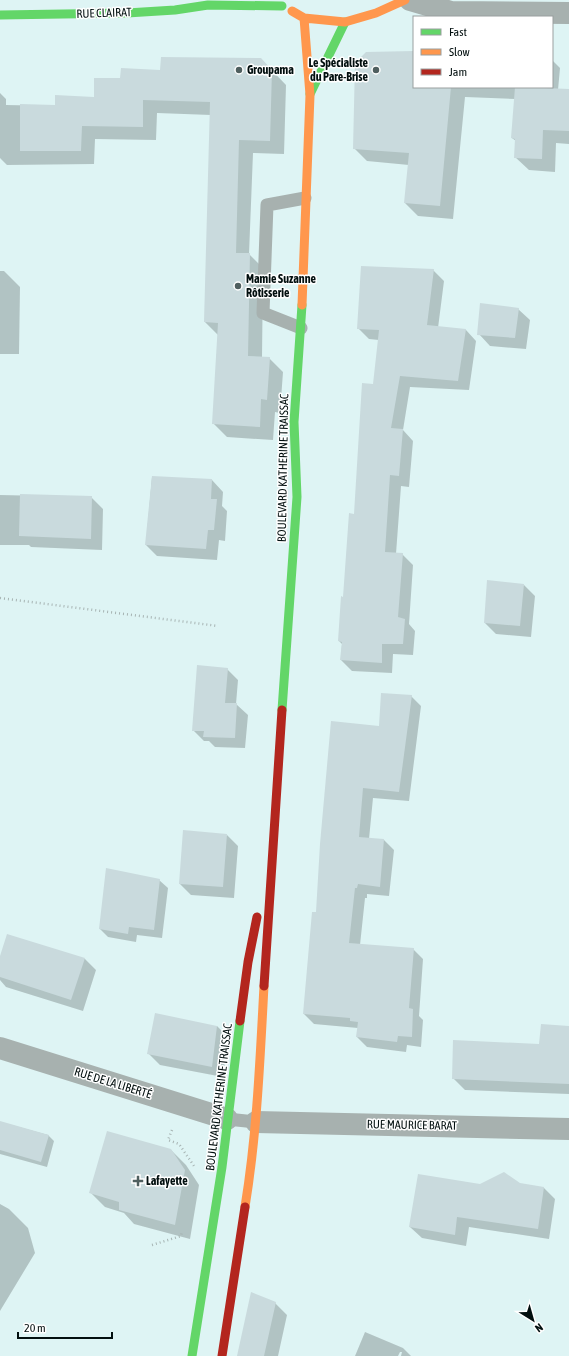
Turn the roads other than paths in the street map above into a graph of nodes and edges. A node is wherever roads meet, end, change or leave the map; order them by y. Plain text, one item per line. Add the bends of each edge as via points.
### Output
1 (405, 0) edge
2 (410, 0) edge
3 (526, 0) edge
4 (211, 2) edge
5 (281, 3) edge
6 (565, 13) edge
7 (0, 15) edge
8 (304, 18) junction
9 (345, 22) junction
10 (310, 95) junction
11 (305, 198) junction
12 (301, 328) junction
13 (273, 841) junction
14 (0, 1048) edge
15 (227, 1119) junction
16 (256, 1122) junction
17 (569, 1129) edge
18 (192, 1356) edge
19 (222, 1356) edge

1 - 9 main road via 376,13
2 - 6 street via 451,12
3 - 6 street
4 - 5 main road, RUE CLAIRAT
4 - 7 main road, RUE CLAIRAT via 175,10
5 - 8 main road
8 - 9 main road
8 - 10 main road, BOULEVARD KATHERINE TRAISSAC
9 - 10 main road, BOULEVARD KATHERINE TRAISSAC
10 - 11 main road, BOULEVARD KATHERINE TRAISSAC
11 - 12 main road, BOULEVARD KATHERINE TRAISSAC
11 - 12 lane via 267,205 263,313
12 - 13 main road, BOULEVARD KATHERINE TRAISSAC via 294,422 297,497
13 - 15 main road, BOULEVARD KATHERINE TRAISSAC via 248,962
13 - 16 main road, BOULEVARD KATHERINE TRAISSAC
14 - 15 street, RUE DE LA LIBERTÉ
15 - 16 lane
15 - 18 main road, BOULEVARD KATHERINE TRAISSAC via 222,1167
16 - 17 street, RUE MAURICE BARAT
16 - 19 main road, BOULEVARD KATHERINE TRAISSAC

